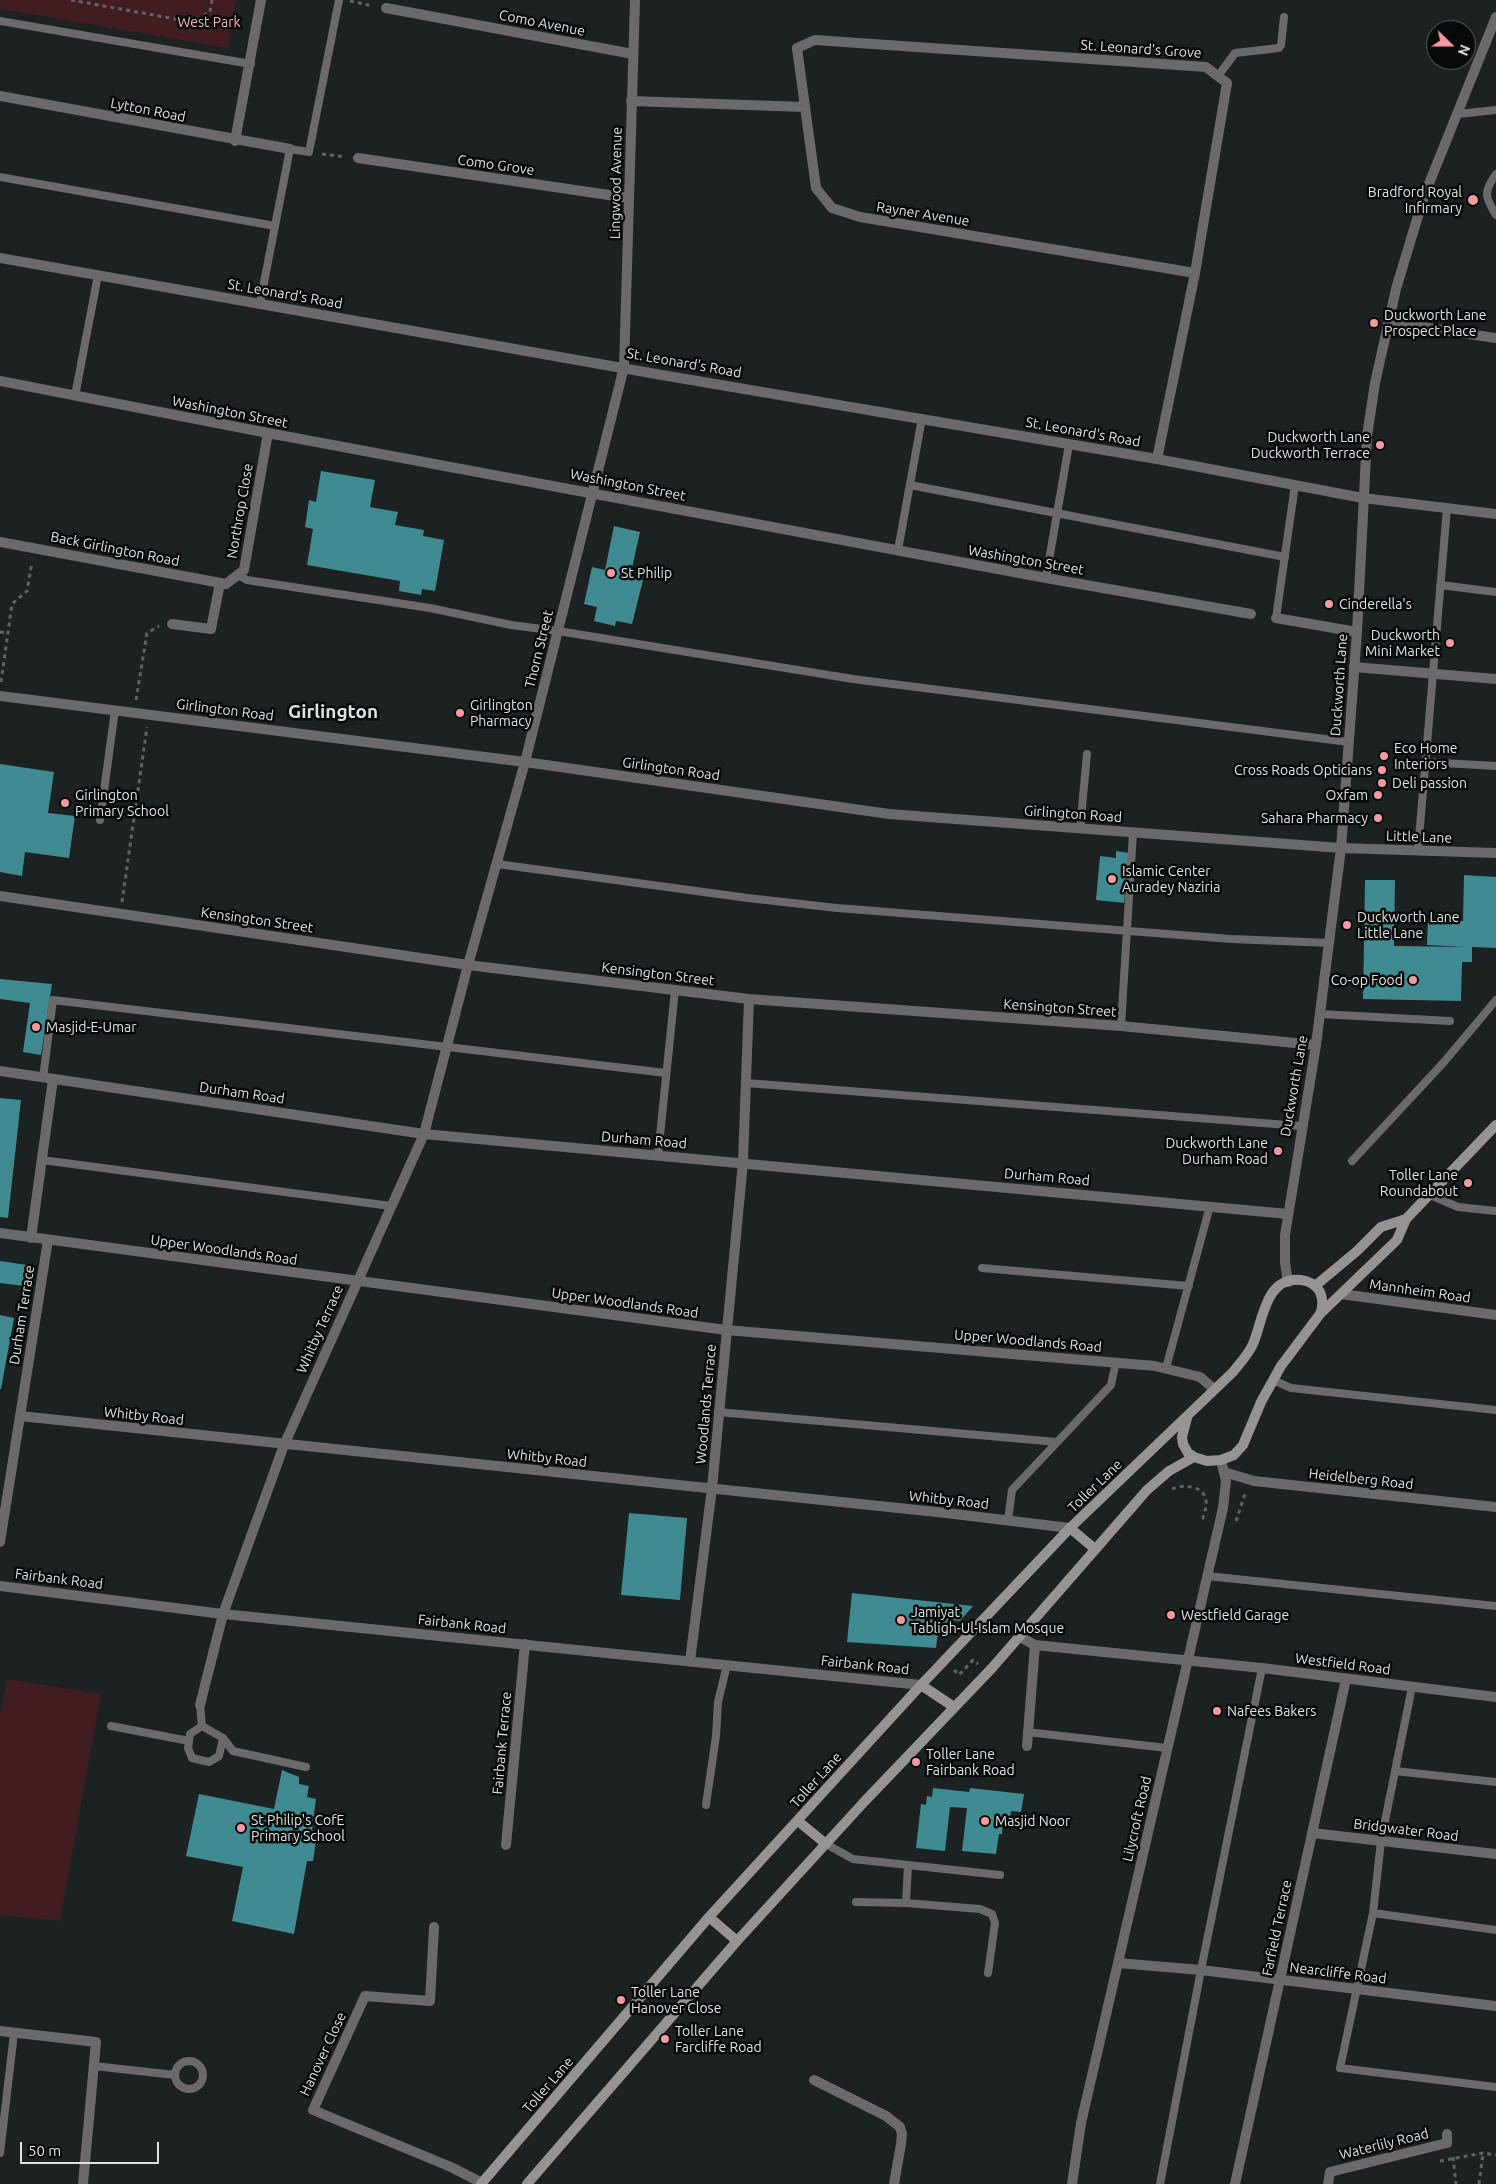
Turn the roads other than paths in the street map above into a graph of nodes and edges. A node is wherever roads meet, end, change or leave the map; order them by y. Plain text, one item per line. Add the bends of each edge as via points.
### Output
1 (261, 0) edge
2 (339, 0) edge
3 (635, 0) edge
4 (386, 8) road end
5 (1284, 17) dead end
6 (1496, 17) edge
7 (0, 21) edge
8 (815, 40) joint
9 (633, 54) junction
10 (250, 64) junction
11 (1218, 76) junction
12 (0, 98) edge
13 (632, 101) junction
14 (805, 107) junction
15 (1496, 110) edge
16 (1458, 114) junction
17 (235, 140) junction
18 (290, 149) junction
19 (358, 158) road end
20 (1496, 174) edge
21 (0, 178) edge
22 (629, 198) junction
23 (1496, 215) edge
24 (275, 226) junction
25 (0, 258) edge
26 (1194, 273) junction
27 (98, 275) junction
28 (260, 303) junction
29 (1389, 322) junction
30 (1496, 338) edge
31 (624, 367) junction
32 (0, 381) edge
33 (75, 396) junction
34 (922, 418) junction
35 (268, 433) junction
36 (1069, 444) junction
37 (1156, 459) junction
38 (1295, 485) junction
39 (910, 486) junction
40 (592, 492) junction
41 (1363, 498) junction
42 (1447, 508) junction
43 (1496, 514) edge
44 (1057, 515) junction
45 (0, 542) edge
46 (898, 550) junction
47 (1285, 557) junction
48 (238, 575) junction
49 (1046, 578) junction
50 (223, 584) junction
51 (1440, 585) junction
52 (1496, 592) edge
53 (1251, 614) dead end
54 (1276, 618) joint
55 (172, 624) road end
56 (558, 631) junction
57 (1357, 632) junction
58 (1354, 667) junction
59 (1433, 673) junction
60 (1496, 679) edge
61 (0, 696) edge
62 (116, 710) junction
63 (1349, 742) junction
64 (1087, 754) dead end
65 (526, 762) junction
66 (1425, 762) junction
67 (1496, 766) edge
68 (100, 820) dead end
69 (1080, 829) junction
70 (1133, 833) junction
71 (1341, 848) junction
72 (1418, 850) junction
73 (1496, 853) edge
74 (497, 864) junction
75 (0, 896) edge
76 (1126, 930) junction
77 (1330, 943) junction
78 (468, 965) junction
79 (675, 990) junction
80 (749, 999) junction
81 (1496, 1000) edge
82 (1320, 1014) junction
83 (1450, 1022) dead end
84 (1121, 1026) junction
85 (1316, 1045) junction
86 (447, 1047) junction
87 (0, 1071) edge
88 (666, 1072) junction
89 (48, 1079) junction
90 (746, 1083) junction
91 (1496, 1125) edge
92 (1302, 1126) junction
93 (424, 1134) junction
94 (658, 1155) junction
95 (42, 1160) junction
96 (1352, 1161) dead end
97 (743, 1162) junction
98 (1430, 1195) junction
99 (391, 1206) junction
100 (1210, 1206) junction
101 (1496, 1211) edge
102 (1288, 1214) junction
103 (1406, 1220) junction
104 (0, 1234) edge
105 (31, 1238) junction
106 (48, 1240) junction
107 (982, 1268) dead end
108 (356, 1281) junction
109 (1288, 1282) junction
110 (1188, 1286) junction
111 (1315, 1286) junction
112 (1341, 1294) junction
113 (1320, 1314) junction
114 (1496, 1315) edge
115 (726, 1330) junction
116 (1116, 1362) junction
117 (1166, 1368) junction
118 (1273, 1380) junction
119 (1214, 1388) junction
120 (1496, 1410) edge
121 (718, 1412) junction
122 (1190, 1413) junction
123 (20, 1416) junction
124 (1057, 1442) junction
125 (284, 1445) junction
126 (1194, 1457) junction
127 (1221, 1460) junction
128 (1224, 1472) junction
129 (712, 1488) junction
130 (1496, 1507) edge
131 (1008, 1520) junction
132 (1070, 1528) junction
133 (0, 1542) edge
134 (1095, 1549) junction
135 (1207, 1576) junction
136 (0, 1586) edge
137 (1496, 1606) edge
138 (223, 1614) junction
139 (1020, 1637) junction
140 (525, 1644) junction
141 (1035, 1645) junction
142 (690, 1660) junction
143 (1186, 1660) junction
144 (727, 1665) junction
145 (1262, 1668) junction
146 (1346, 1679) junction
147 (921, 1685) junction
148 (1412, 1687) junction
149 (1496, 1697) edge
150 (200, 1705) joint
151 (954, 1707) junction
152 (111, 1726) dead end
153 (202, 1726) junction
154 (1027, 1732) junction
155 (223, 1738) junction
156 (189, 1741) junction
157 (1027, 1746) dead end
158 (1167, 1748) junction
159 (306, 1767) dead end
160 (1395, 1771) junction
161 (1496, 1782) edge
162 (706, 1806) dead end
163 (798, 1821) junction
164 (1312, 1833) junction
165 (1381, 1841) junction
166 (826, 1844) junction
167 (506, 1845) dead end
168 (1496, 1854) edge
169 (908, 1865) junction
170 (1000, 1876) dead end
171 (856, 1902) dead end
172 (906, 1903) junction
173 (1373, 1914) junction
174 (709, 1918) junction
175 (434, 1927) dead end
176 (1496, 1930) edge
177 (736, 1941) junction
178 (1118, 1963) junction
179 (1201, 1970) junction
180 (988, 1973) dead end
181 (1280, 1980) junction
182 (1357, 1989) junction
183 (1496, 2006) edge
184 (0, 2032) edge
185 (14, 2033) junction
186 (94, 2066) junction
187 (175, 2075) dead end
188 (814, 2080) dead end
189 (1496, 2087) edge
190 (2, 2124) edge
191 (1447, 2138) road end
192 (0, 2153) edge
193 (482, 2183) edge
194 (83, 2184) edge
195 (527, 2184) edge
196 (894, 2184) edge
197 (1072, 2184) edge
198 (1160, 2184) edge
199 (1236, 2184) edge
200 (1328, 2184) edge

1 - 10 street
2 - 18 lane via 309,152
3 - 9 street, Lingwood Avenue
4 - 9 street, Como Avenue
5 - 11 lane via 1279,48 1235,53
6 - 16 street, Duckworth Lane
7 - 10 lane
8 - 11 street, St. Leonard's Grove via 1206,67
8 - 14 street, Rayner Avenue via 797,48
9 - 13 street, Lingwood Avenue
10 - 17 street
11 - 26 street via 1227,83
12 - 17 street, Lytton Road
13 - 14 street
13 - 22 street, Lingwood Avenue
14 - 26 street, Rayner Avenue via 816,188 832,208 860,217
15 - 16 lane
16 - 29 street, Duckworth Lane via 1424,196
17 - 18 street, Lytton Road
18 - 24 lane
19 - 22 street, Como Grove
20 - 23 lane via 1487,187 1487,199
21 - 24 lane
22 - 31 street, Lingwood Avenue
24 - 28 lane
25 - 27 street, St. Leonard's Road
26 - 37 street
27 - 28 street, St. Leonard's Road
27 - 33 lane
28 - 31 street, St. Leonard's Road
29 - 30 street
29 - 41 street, Duckworth Lane via 1367,436
31 - 34 street, St. Leonard's Road
31 - 40 street, Thorn Street
32 - 33 street, Washington Street
33 - 35 street, Washington Street
34 - 36 street, St. Leonard's Road
34 - 39 lane
35 - 40 street, Washington Street
35 - 48 street, Northrop Close via 244,570
36 - 37 street, St. Leonard's Road
36 - 44 lane
37 - 38 street, St. Leonard's Road
38 - 41 street, St. Leonard's Road
38 - 47 lane
39 - 44 lane
39 - 46 lane
40 - 46 street, Washington Street
40 - 56 street, Thorn Street
41 - 42 street, St. Leonard's Road
41 - 57 street, Duckworth Lane
42 - 43 street, St. Leonard's Road
42 - 51 lane
44 - 47 lane
44 - 49 lane
45 - 50 street, Back Girlington Road
46 - 49 street, Washington Street
47 - 54 lane
48 - 50 street, Northrop Close
48 - 56 lane via 247,580
49 - 53 street, Washington Street
50 - 55 street via 211,629
51 - 52 lane
51 - 59 lane
54 - 57 street
56 - 63 lane via 853,679
56 - 65 street, Thorn Street
57 - 58 street, Duckworth Lane
58 - 59 street
58 - 63 street, Duckworth Lane
59 - 60 street
59 - 66 lane
61 - 62 street, Girlington Road
62 - 65 street, Girlington Road
62 - 68 lane
63 - 71 street, Duckworth Lane
64 - 69 lane
65 - 69 street, Girlington Road via 889,814
65 - 74 street, Thorn Street
66 - 67 lane
66 - 72 lane
69 - 70 street, Girlington Road
70 - 71 street, Girlington Road
70 - 76 lane
71 - 72 street, Little Lane
71 - 77 street, Duckworth Lane
72 - 73 street, Little Lane
74 - 76 lane via 827,907
74 - 78 street, Thorn Street
75 - 78 street, Kensington Street
76 - 77 lane
76 - 84 lane
77 - 82 street, Duckworth Lane
78 - 79 street, Kensington Street
78 - 86 street, Whitby Terrace
79 - 80 street, Kensington Street
79 - 88 lane
80 - 84 street, Kensington Street
80 - 90 street, Woodlands Terrace
81 - 96 lane via 1444,1062
82 - 83 lane
82 - 85 street, Duckworth Lane
84 - 85 street, Kensington Street
85 - 92 street, Duckworth Lane
86 - 88 lane
86 - 89 lane via 53,1000
86 - 93 street, Whitby Terrace
87 - 89 street, Durham Road
88 - 94 lane
89 - 93 street, Durham Road
89 - 95 street
90 - 92 lane
90 - 97 street, Woodlands Terrace
91 - 98 main road
92 - 102 street, Duckworth Lane
93 - 94 street, Durham Road
93 - 99 street, Whitby Terrace
94 - 97 street, Durham Road
95 - 99 lane
95 - 105 street
97 - 100 street, Durham Road
97 - 115 street, Woodlands Terrace
98 - 101 lane via 1458,1207
98 - 103 main road
99 - 108 street, Whitby Terrace
100 - 102 street, Durham Road
100 - 110 lane
102 - 109 street, Duckworth Lane via 1284,1251
103 - 111 main road via 1381,1226
103 - 112 main road via 1397,1240
104 - 105 street, Upper Woodlands Road
105 - 106 street, Upper Woodlands Road
106 - 108 street, Upper Woodlands Road
106 - 123 street, Durham Terrace
107 - 110 lane
108 - 115 street, Upper Woodlands Road
108 - 125 street, Whitby Terrace
109 - 111 main road via 1303,1281
109 - 119 main road, Toller Lane via 1277,1287 1266,1301 1246,1356
110 - 117 lane
111 - 113 main road via 1322,1299
112 - 113 main road
112 - 114 street, Mannheim Road
113 - 118 main road
115 - 116 street, Upper Woodlands Road
115 - 121 street, Woodlands Terrace
116 - 117 street, Upper Woodlands Road
116 - 124 lane via 1111,1385
117 - 119 street, Upper Woodlands Road via 1200,1378
118 - 120 lane via 1291,1388
118 - 127 main road via 1243,1445 1234,1455
119 - 122 main road, Toller Lane
121 - 124 lane
121 - 129 street, Woodlands Terrace
122 - 126 main road, Toller Lane via 1182,1437 1185,1449
122 - 132 main road, Toller Lane
123 - 125 street, Whitby Road
123 - 133 street, Durham Terrace
124 - 131 lane via 1012,1490
125 - 129 street, Whitby Road
125 - 138 street, Whitby Terrace
126 - 127 main road via 1207,1461
126 - 134 main road via 1158,1480
127 - 128 street, Lilycroft Road
128 - 130 street, Heidelberg Road via 1249,1480
128 - 135 street, Lilycroft Road via 1226,1492
129 - 131 street, Whitby Road
129 - 142 street, Woodlands Terrace
131 - 132 street, Whitby Road
132 - 134 main road
132 - 147 main road, Toller Lane
134 - 139 main road
135 - 137 lane
135 - 143 street, Lilycroft Road
136 - 138 street, Fairbank Road
138 - 140 street, Fairbank Road
138 - 150 street, Whitby Terrace
139 - 141 street
139 - 151 main road
140 - 142 street, Fairbank Road
140 - 167 street, Fairbank Terrace
141 - 143 street, Westfield Road
141 - 154 street
142 - 144 street, Fairbank Road
143 - 145 street, Westfield Road
143 - 158 street, Lilycroft Road
144 - 147 street, Fairbank Road
144 - 162 lane via 718,1702
145 - 146 street, Westfield Road
145 - 179 lane
146 - 148 street, Westfield Road
146 - 164 street, Farfield Terrace
147 - 151 main road
147 - 163 main road, Toller Lane
148 - 149 street, Westfield Road
148 - 160 lane
150 - 153 lane
151 - 166 main road
152 - 156 lane
153 - 155 lane
153 - 156 lane via 190,1734
154 - 157 street
154 - 158 lane
155 - 156 lane via 219,1756 209,1762 192,1758
155 - 159 lane via 233,1750
158 - 178 street, Lilycroft Road
160 - 161 lane
160 - 165 lane
163 - 166 main road
163 - 174 main road, Toller Lane
164 - 165 street, Bridgwater Road
164 - 181 street, Farfield Terrace
165 - 168 street, Bridgwater Road
165 - 173 lane
166 - 169 lane via 853,1859
166 - 177 main road
169 - 170 lane
169 - 172 lane
171 - 172 lane
172 - 180 lane via 980,1909 992,1914 996,1923
173 - 176 lane
173 - 182 lane
174 - 177 main road
174 - 193 main road, Toller Lane
175 - 193 street, Hanover Close via 430,2001 364,1996 313,2110
177 - 195 main road
178 - 179 street, Nearcliffe Road
178 - 197 street, Lilycroft Road via 1081,2123
179 - 181 street, Nearcliffe Road
179 - 198 lane
181 - 182 street, Nearcliffe Road
181 - 199 street, Farfield Terrace
182 - 183 street, Nearcliffe Road
182 - 189 lane via 1340,2068
184 - 185 street
185 - 186 street via 96,2042
185 - 190 lane
186 - 187 lane
186 - 194 street
188 - 196 street via 886,2116 900,2127 901,2144
190 - 192 lane
191 - 200 street, Waterlily Road via 1330,2172

